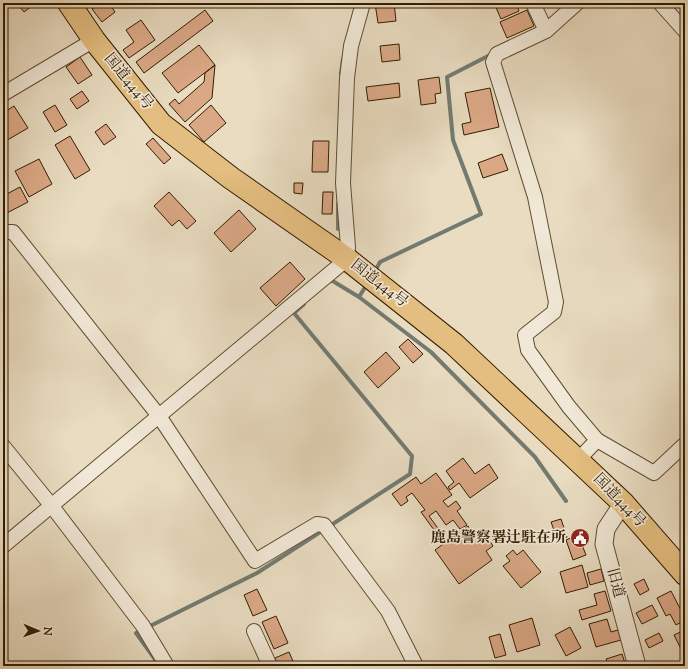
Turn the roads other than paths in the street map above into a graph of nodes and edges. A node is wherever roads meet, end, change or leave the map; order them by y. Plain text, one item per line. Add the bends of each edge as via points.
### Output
1 (70, 3) edge
2 (363, 3) edge
3 (532, 3) edge
4 (577, 3) edge
5 (660, 3) edge
6 (546, 31) junction
7 (685, 31) edge
8 (94, 40) junction
9 (3, 94) edge
10 (3, 232) edge
11 (347, 259) junction
12 (159, 416) junction
13 (597, 440) junction
14 (685, 444) edge
15 (3, 446) edge
16 (578, 460) junction
17 (623, 503) junction
18 (51, 505) junction
19 (3, 546) edge
20 (685, 574) edge
21 (254, 631) dead end
22 (167, 666) edge
23 (270, 666) edge
24 (416, 666) edge
25 (637, 666) edge

1 - 8 highway, 国道444号
2 - 11 street via 351,46 347,78 343,184
3 - 6 street
4 - 6 street
5 - 7 street
6 - 13 street via 497,54 493,62 535,197 556,302 554,312 525,335 528,350 569,407
8 - 9 street
8 - 11 highway, 国道444号 via 162,124 231,178
10 - 12 street via 13,232
11 - 12 street
11 - 16 highway, 国道444号 via 454,344
12 - 18 street
12 - 24 street via 255,561 316,524 326,529 388,612
13 - 14 street via 654,473
13 - 16 street
15 - 18 street
16 - 17 highway, 国道444号
17 - 20 highway, 国道444号
17 - 25 street, 旧道 via 606,530 604,544
18 - 19 street
18 - 22 street via 146,629
21 - 23 street

